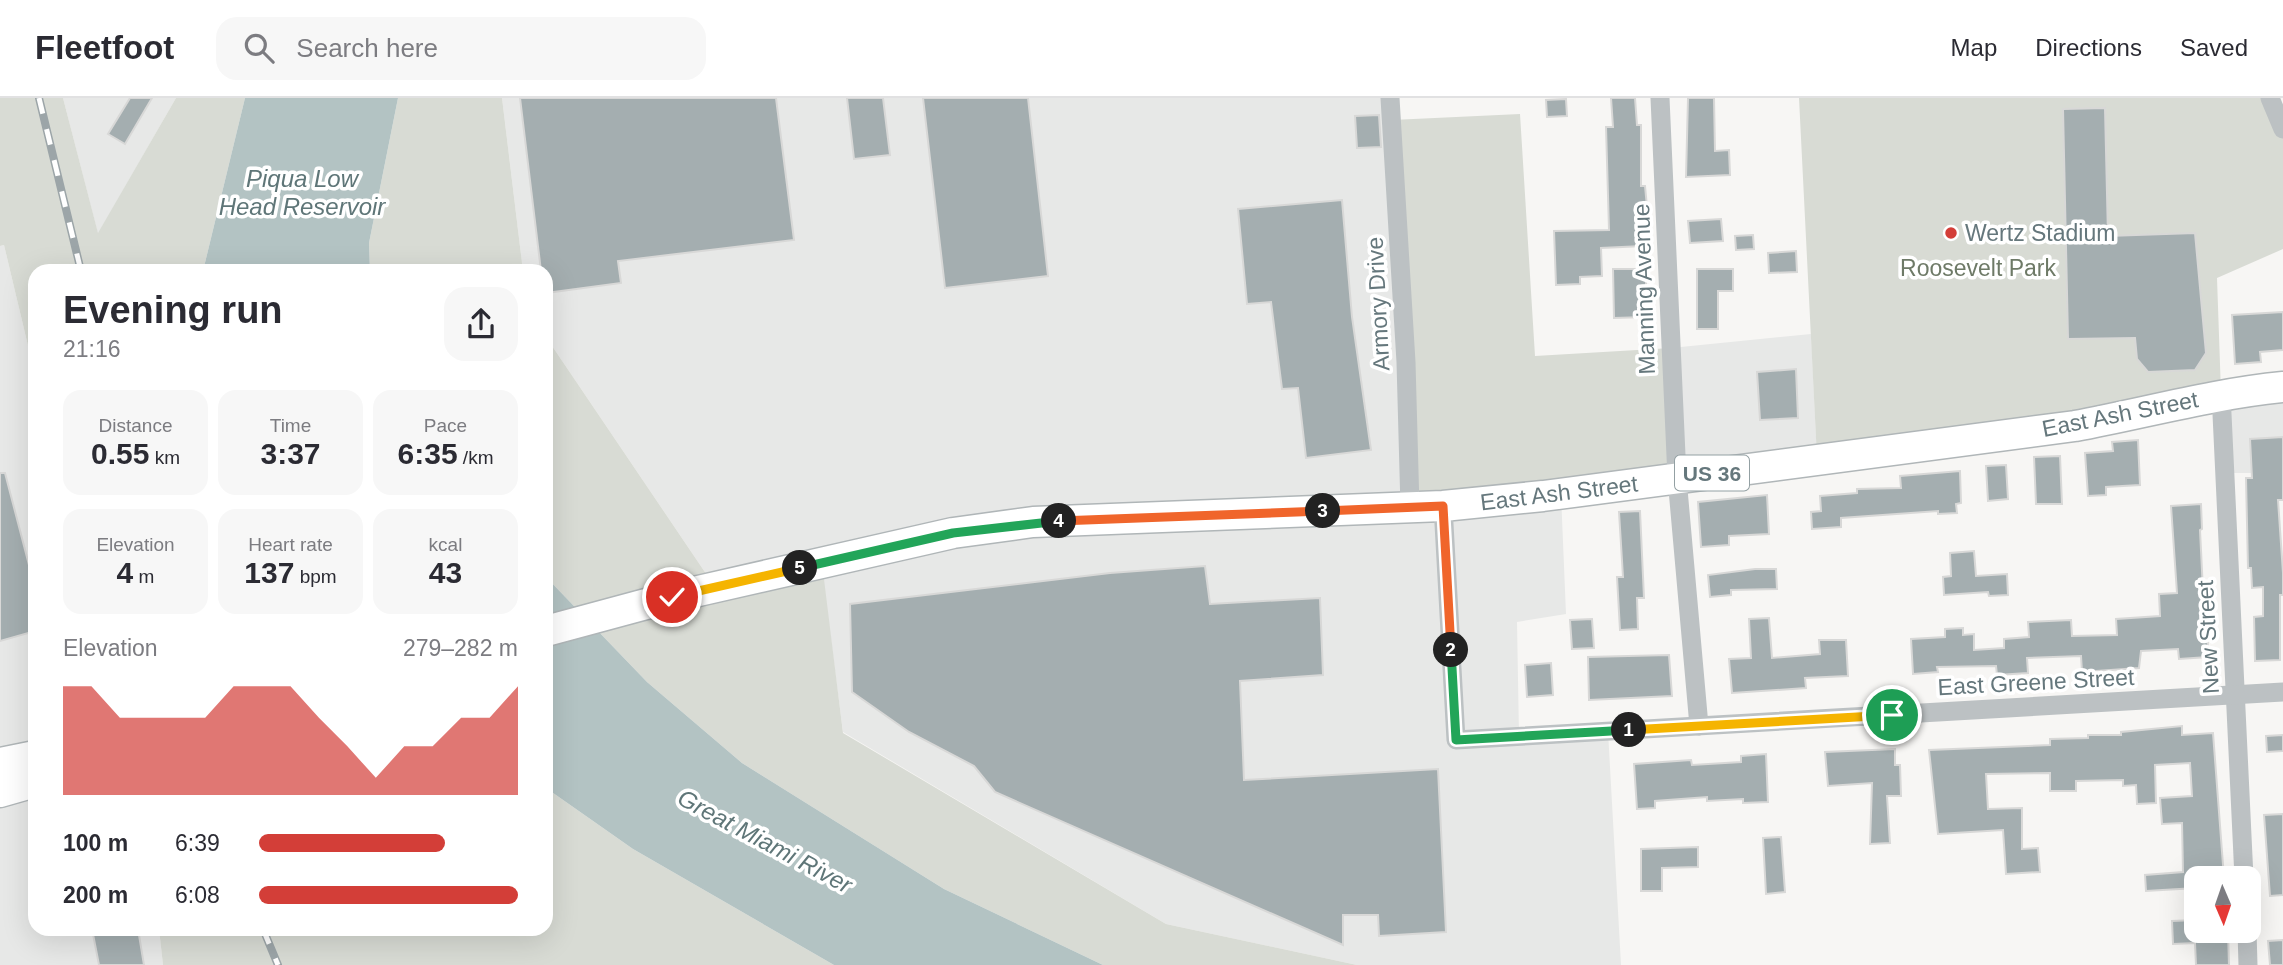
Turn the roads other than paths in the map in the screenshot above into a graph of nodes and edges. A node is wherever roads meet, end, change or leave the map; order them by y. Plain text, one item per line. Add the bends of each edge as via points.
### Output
1 (1390, 98) edge
2 (1660, 98) edge
3 (2270, 98) edge
4 (2283, 129) edge
5 (2283, 387) edge
6 (2221, 393) junction
7 (1677, 478) junction
8 (1443, 506) junction
9 (1410, 508) junction
10 (553, 629) edge
11 (2283, 692) edge
12 (2235, 694) junction
13 (1699, 726) junction
14 (28, 757) edge
15 (0, 763) edge
16 (28, 784) edge
17 (0, 792) edge
18 (2243, 866) edge
19 (2247, 943) edge
20 (2248, 965) edge

1 - 9 street, Armory Drive
2 - 7 street, Manning Avenue
3 - 4 street
5 - 6 main road, East Ash Street / US 36
6 - 7 main road, East Ash Street / US 36 via 2075,426
6 - 12 street, New Street
7 - 8 main road, East Ash Street / US 36
7 - 13 street, Manning Avenue
8 - 9 main road, East Ash Street / US 36
8 - 13 street, East Greene Street via 1456,740
9 - 10 main road, East Ash Street / US 36 via 1033,522 953,533
11 - 12 street, East Greene Street
12 - 13 street, East Greene Street
12 - 18 street, New Street
14 - 15 main road
16 - 17 main road
19 - 20 street

